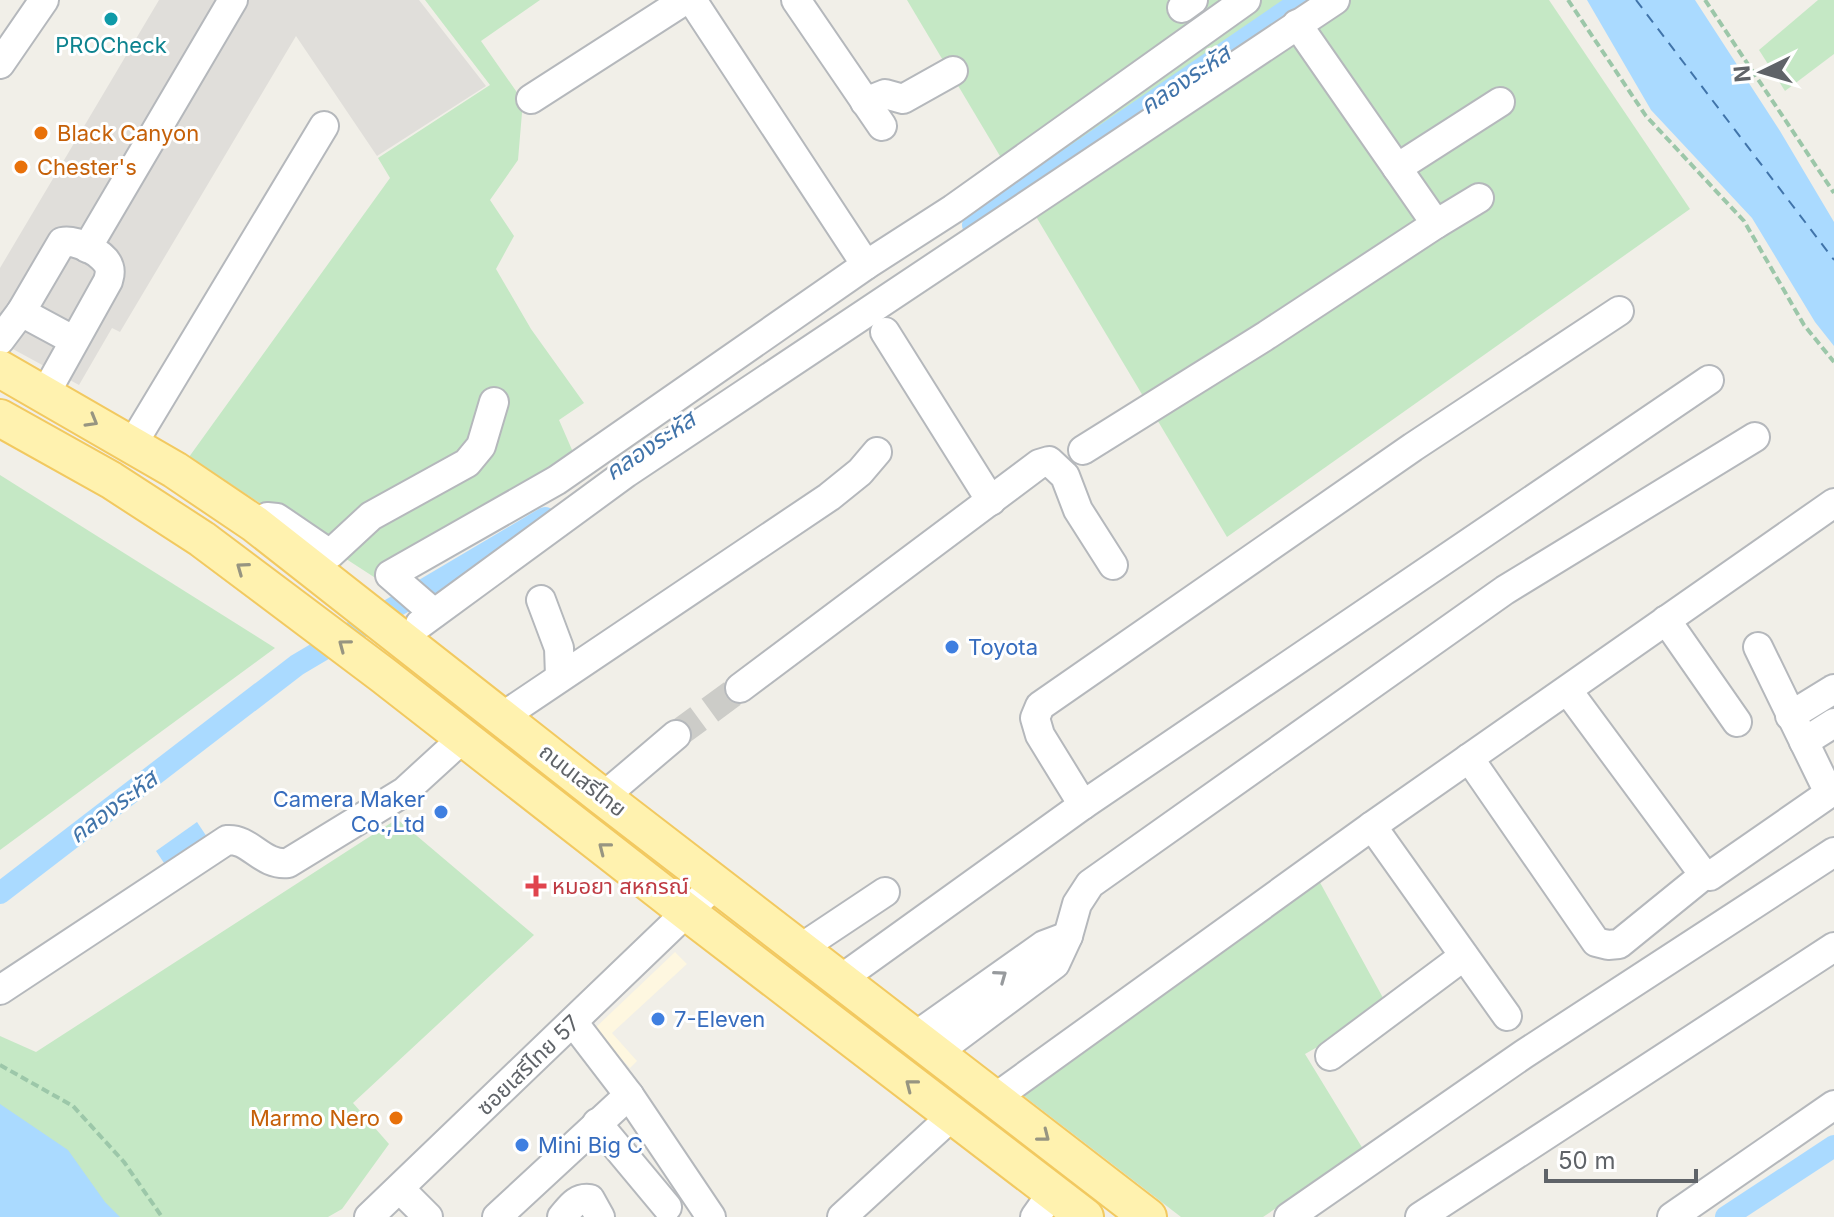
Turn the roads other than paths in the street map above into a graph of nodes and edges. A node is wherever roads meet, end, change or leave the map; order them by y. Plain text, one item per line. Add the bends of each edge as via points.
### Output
1 (44, 0) edge
2 (233, 0) edge
3 (685, 0) edge
4 (692, 0) edge
5 (796, 0) edge
6 (1246, 0) edge
7 (1335, 0) edge
8 (1297, 24) junction
9 (0, 64) edge
10 (953, 71) dead end
11 (531, 99) dead end
12 (865, 102) junction
13 (1500, 102) dead end
14 (324, 126) dead end
15 (882, 126) dead end
16 (1397, 168) junction
17 (1479, 198) dead end
18 (1436, 224) junction
19 (965, 226) junction
20 (87, 248) junction
21 (866, 265) junction
22 (1619, 311) dead end
23 (21, 312) junction
24 (885, 332) dead end
25 (0, 340) edge
26 (73, 340) junction
27 (0, 369) edge
28 (1709, 380) dead end
29 (45, 394) junction
30 (494, 402) dead end
31 (0, 418) edge
32 (1755, 437) dead end
33 (132, 445) junction
34 (1083, 450) dead end
35 (877, 452) dead end
36 (991, 501) junction
37 (1834, 503) edge
38 (255, 524) junction
39 (1113, 565) dead end
40 (541, 600) dead end
41 (1666, 620) junction
42 (425, 624) junction
43 (1758, 647) dead end
44 (560, 676) junction
45 (740, 688) tunnel mouth
46 (1834, 689) edge
47 (1568, 691) junction
48 (1790, 716) junction
49 (502, 717) junction
50 (1737, 722) dead end
51 (1834, 723) edge
52 (676, 735) tunnel mouth
53 (463, 738) junction
54 (1804, 742) junction
55 (1469, 758) junction
56 (1832, 791) edge
57 (603, 797) junction
58 (1083, 805) junction
59 (1372, 826) junction
60 (1834, 852) edge
61 (1704, 875) junction
62 (716, 884) junction
63 (885, 892) dead end
64 (688, 913) junction
65 (1834, 947) edge
66 (801, 948) junction
67 (1464, 956) junction
68 (841, 979) junction
69 (0, 990) edge
70 (1507, 1016) dead end
71 (573, 1022) junction
72 (925, 1045) junction
73 (1330, 1056) dead end
74 (629, 1095) junction
75 (995, 1098) junction
76 (1834, 1105) edge
77 (952, 1116) junction
78 (597, 1123) junction
79 (400, 1189) junction
80 (1044, 1205) edge
81 (667, 1207) dead end
82 (369, 1217) edge
83 (428, 1217) edge
84 (497, 1217) edge
85 (562, 1217) edge
86 (600, 1217) edge
87 (711, 1217) edge
88 (842, 1217) edge
89 (1085, 1217) edge
90 (1148, 1217) edge
91 (1289, 1217) edge
92 (1420, 1217) edge
93 (1672, 1217) edge

1 - 9 street
2 - 20 street
3 - 11 street
4 - 21 street
5 - 12 street
6 - 19 street
7 - 8 street
8 - 16 street
8 - 19 street
10 - 12 street via 903,99 885,94
12 - 15 street
13 - 16 street
14 - 33 street
16 - 18 street
17 - 18 street
18 - 34 street
19 - 21 street
19 - 42 street
20 - 23 street via 62,242
20 - 26 street via 105,259 110,274
21 - 42 street via 557,480 390,575
22 - 58 street via 1040,706 1035,718 1040,735
23 - 25 street
23 - 26 street
24 - 36 street
26 - 29 street
27 - 29 main road, ถนนเสรีไทย
28 - 58 street
29 -> 33 main road, ถนนเสรีไทย
30 - 38 street via 481,446 467,463 371,516 330,554 277,518
53 -> 31 main road, ถนนเสรีไทย via 155,507
32 - 72 street via 1505,590 1090,884 1055,964 976,1008
33 - 38 main road, ถนนเสรีไทย
35 - 44 street via 829,497
36 - 39 street via 1049,461 1065,476 1078,510
36 - 45 street
37 - 41 street
38 - 42 main road, ถนนเสรีไทย via 340,589
40 - 44 street via 559,648
41 - 47 street
41 - 50 street
42 - 49 main road, ถนนเสรีไทย
43 - 48 street
44 - 49 street
46 - 48 street
47 - 55 street
47 - 61 street
48 - 54 street
49 - 57 main road, ถนนเสรีไทย
51 - 54 street
52 - 57 street
64 -> 53 main road, ถนนเสรีไทย
53 - 69 street via 394,798 288,863 269,862 236,839 227,840
54 - 56 street
55 - 59 street
55 - 61 street via 1596,942 1619,944
56 - 61 street via 1710,876
57 - 62 main road, ถนนเสรีไทย
58 - 68 street
59 - 67 street
59 - 75 street
60 - 91 street via 1524,1054
62 - 64 street, ซอยเสรีไทย 57
62 - 66 main road, ถนนเสรีไทย
63 - 66 street
64 - 71 street, ซอยเสรีไทย 57
77 -> 64 main road, ถนนเสรีไทย
65 - 92 street
66 - 68 main road, ถนนเสรีไทย
67 - 70 street
67 - 73 street
68 - 72 main road, ถนนเสรีไทย
71 - 74 street
71 - 79 street, ซอยเสรีไทย 57
72 - 75 main road, ถนนเสรีไทย
74 - 78 street
74 - 87 street
75 -> 90 main road, ถนนเสรีไทย
76 - 93 street
77 - 80 main road, ถนนเสรีไทย
77 - 88 street
78 - 81 street
78 - 84 street
79 - 82 street, ซอยเสรีไทย 57
79 - 83 street
80 - 89 main road, ถนนเสรีไทย
85 - 86 street via 583,1198 590,1199

